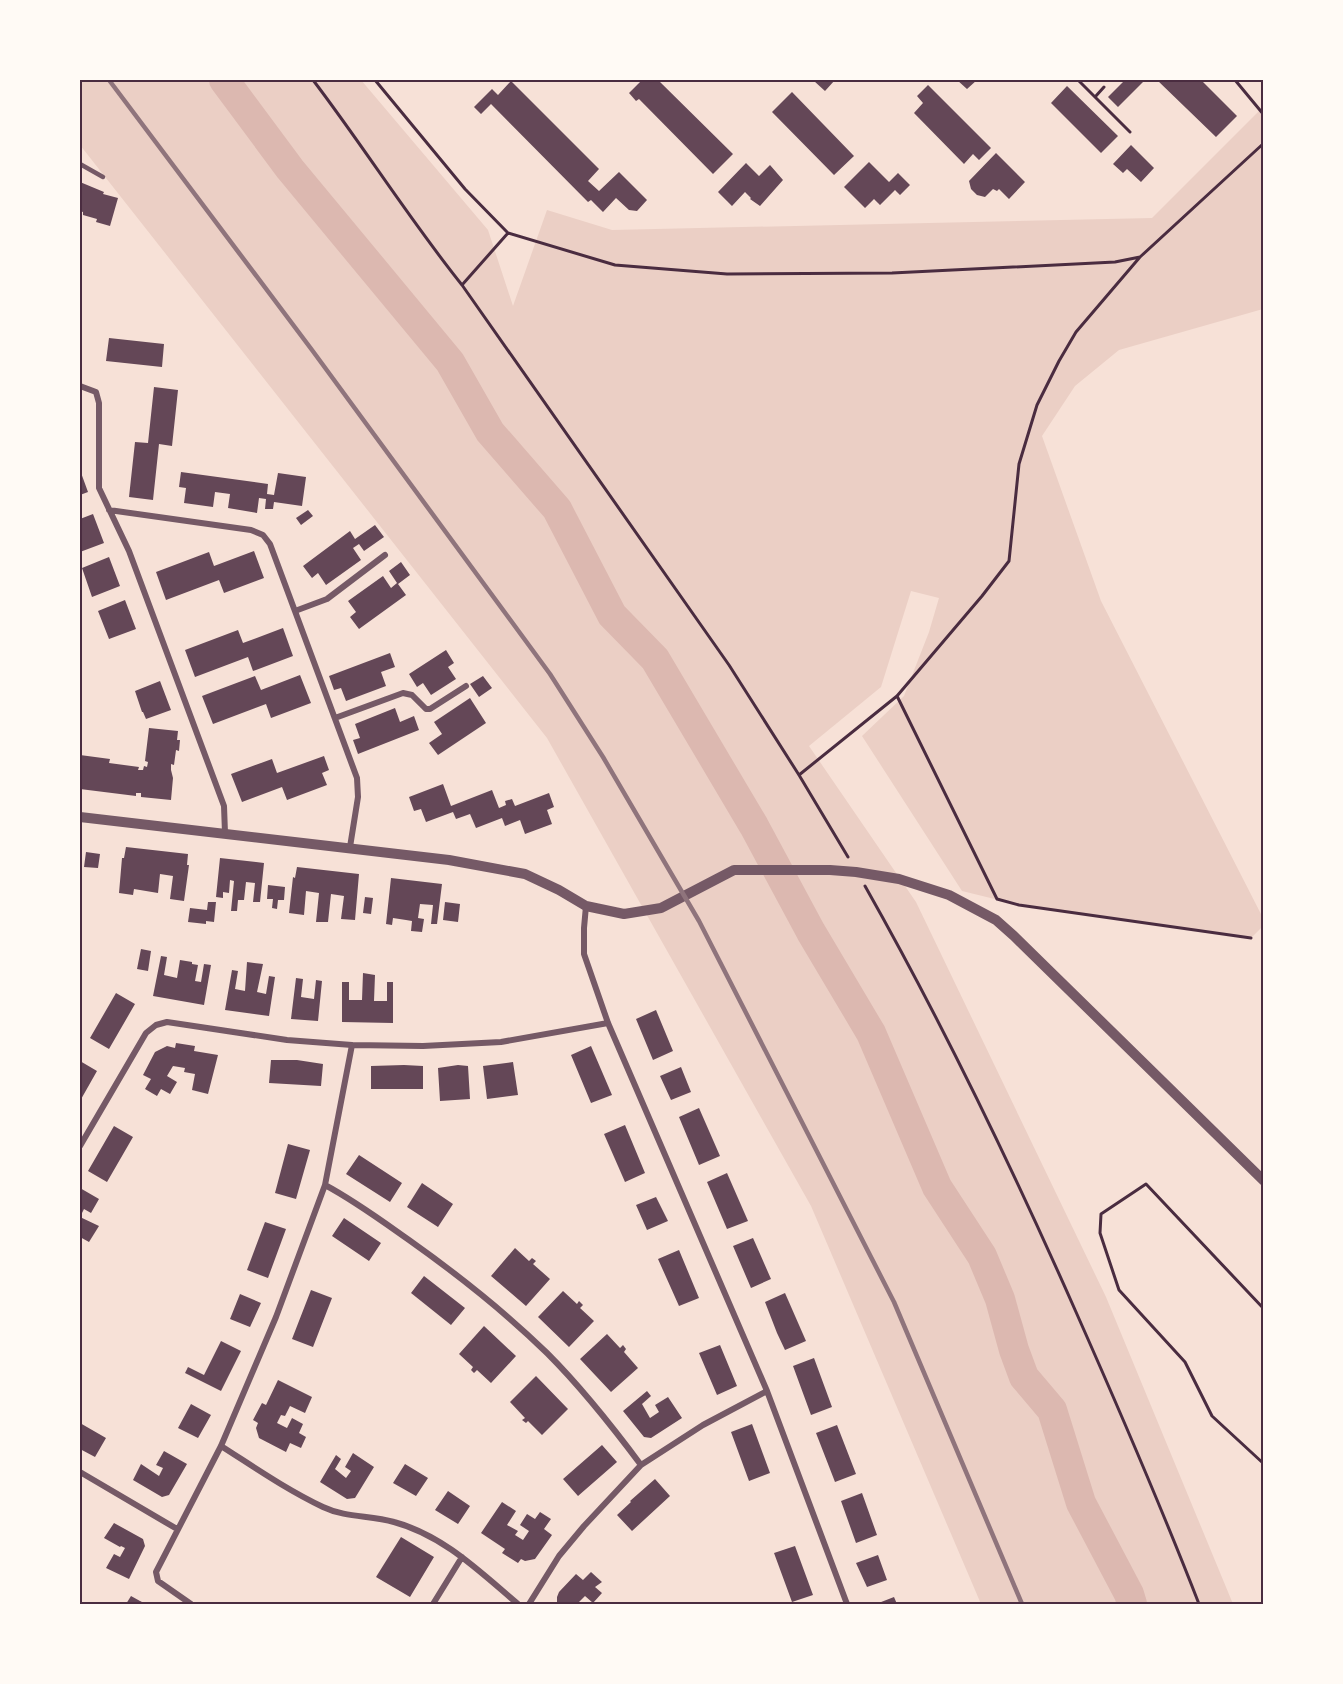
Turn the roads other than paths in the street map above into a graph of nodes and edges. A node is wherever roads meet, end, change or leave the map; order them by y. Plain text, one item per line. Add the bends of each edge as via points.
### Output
1 (80, 164) edge
2 (104, 177) dead end
3 (80, 386) edge
4 (109, 510) junction
5 (385, 555) dead end
6 (295, 611) junction
7 (466, 686) dead end
8 (335, 718) junction
9 (80, 817) edge
10 (225, 833) junction
11 (350, 848) junction
12 (586, 906) junction
13 (608, 1023) junction
14 (352, 1045) junction
15 (80, 1146) edge
16 (1263, 1181) edge
17 (325, 1185) junction
18 (767, 1391) junction
19 (221, 1446) junction
20 (641, 1465) junction
21 (80, 1472) edge
22 (177, 1529) junction
23 (462, 1557) junction
24 (191, 1605) edge
25 (433, 1605) edge
26 (518, 1605) edge
27 (529, 1605) edge
28 (847, 1605) edge

1 - 2 lane
3 - 4 street via 96,392 99,403 99,488
4 - 6 street via 251,530 263,535
4 - 10 street via 129,551 224,806
5 - 6 street via 327,599
6 - 8 street
7 - 8 street via 430,709 404,693
8 - 11 street via 357,778
9 - 10 street
10 - 11 street
11 - 12 street via 525,874
12 - 13 street via 584,954
12 - 16 street via 624,914 661,908 734,870 856,872 899,879 949,895 996,920 1014,936
13 - 14 street via 501,1042
13 - 18 street
14 - 15 street via 286,1040 167,1022 156,1025 146,1033
14 - 17 street
17 - 19 street via 276,1317
17 - 20 street via 433,1257 538,1345 597,1407
18 - 20 street via 703,1425
18 - 28 street
19 - 22 street
19 - 23 street via 324,1508 347,1516 393,1521 425,1534
20 - 27 street via 559,1557
21 - 22 street
22 - 24 street via 156,1572 158,1581
23 - 25 street
23 - 26 street

